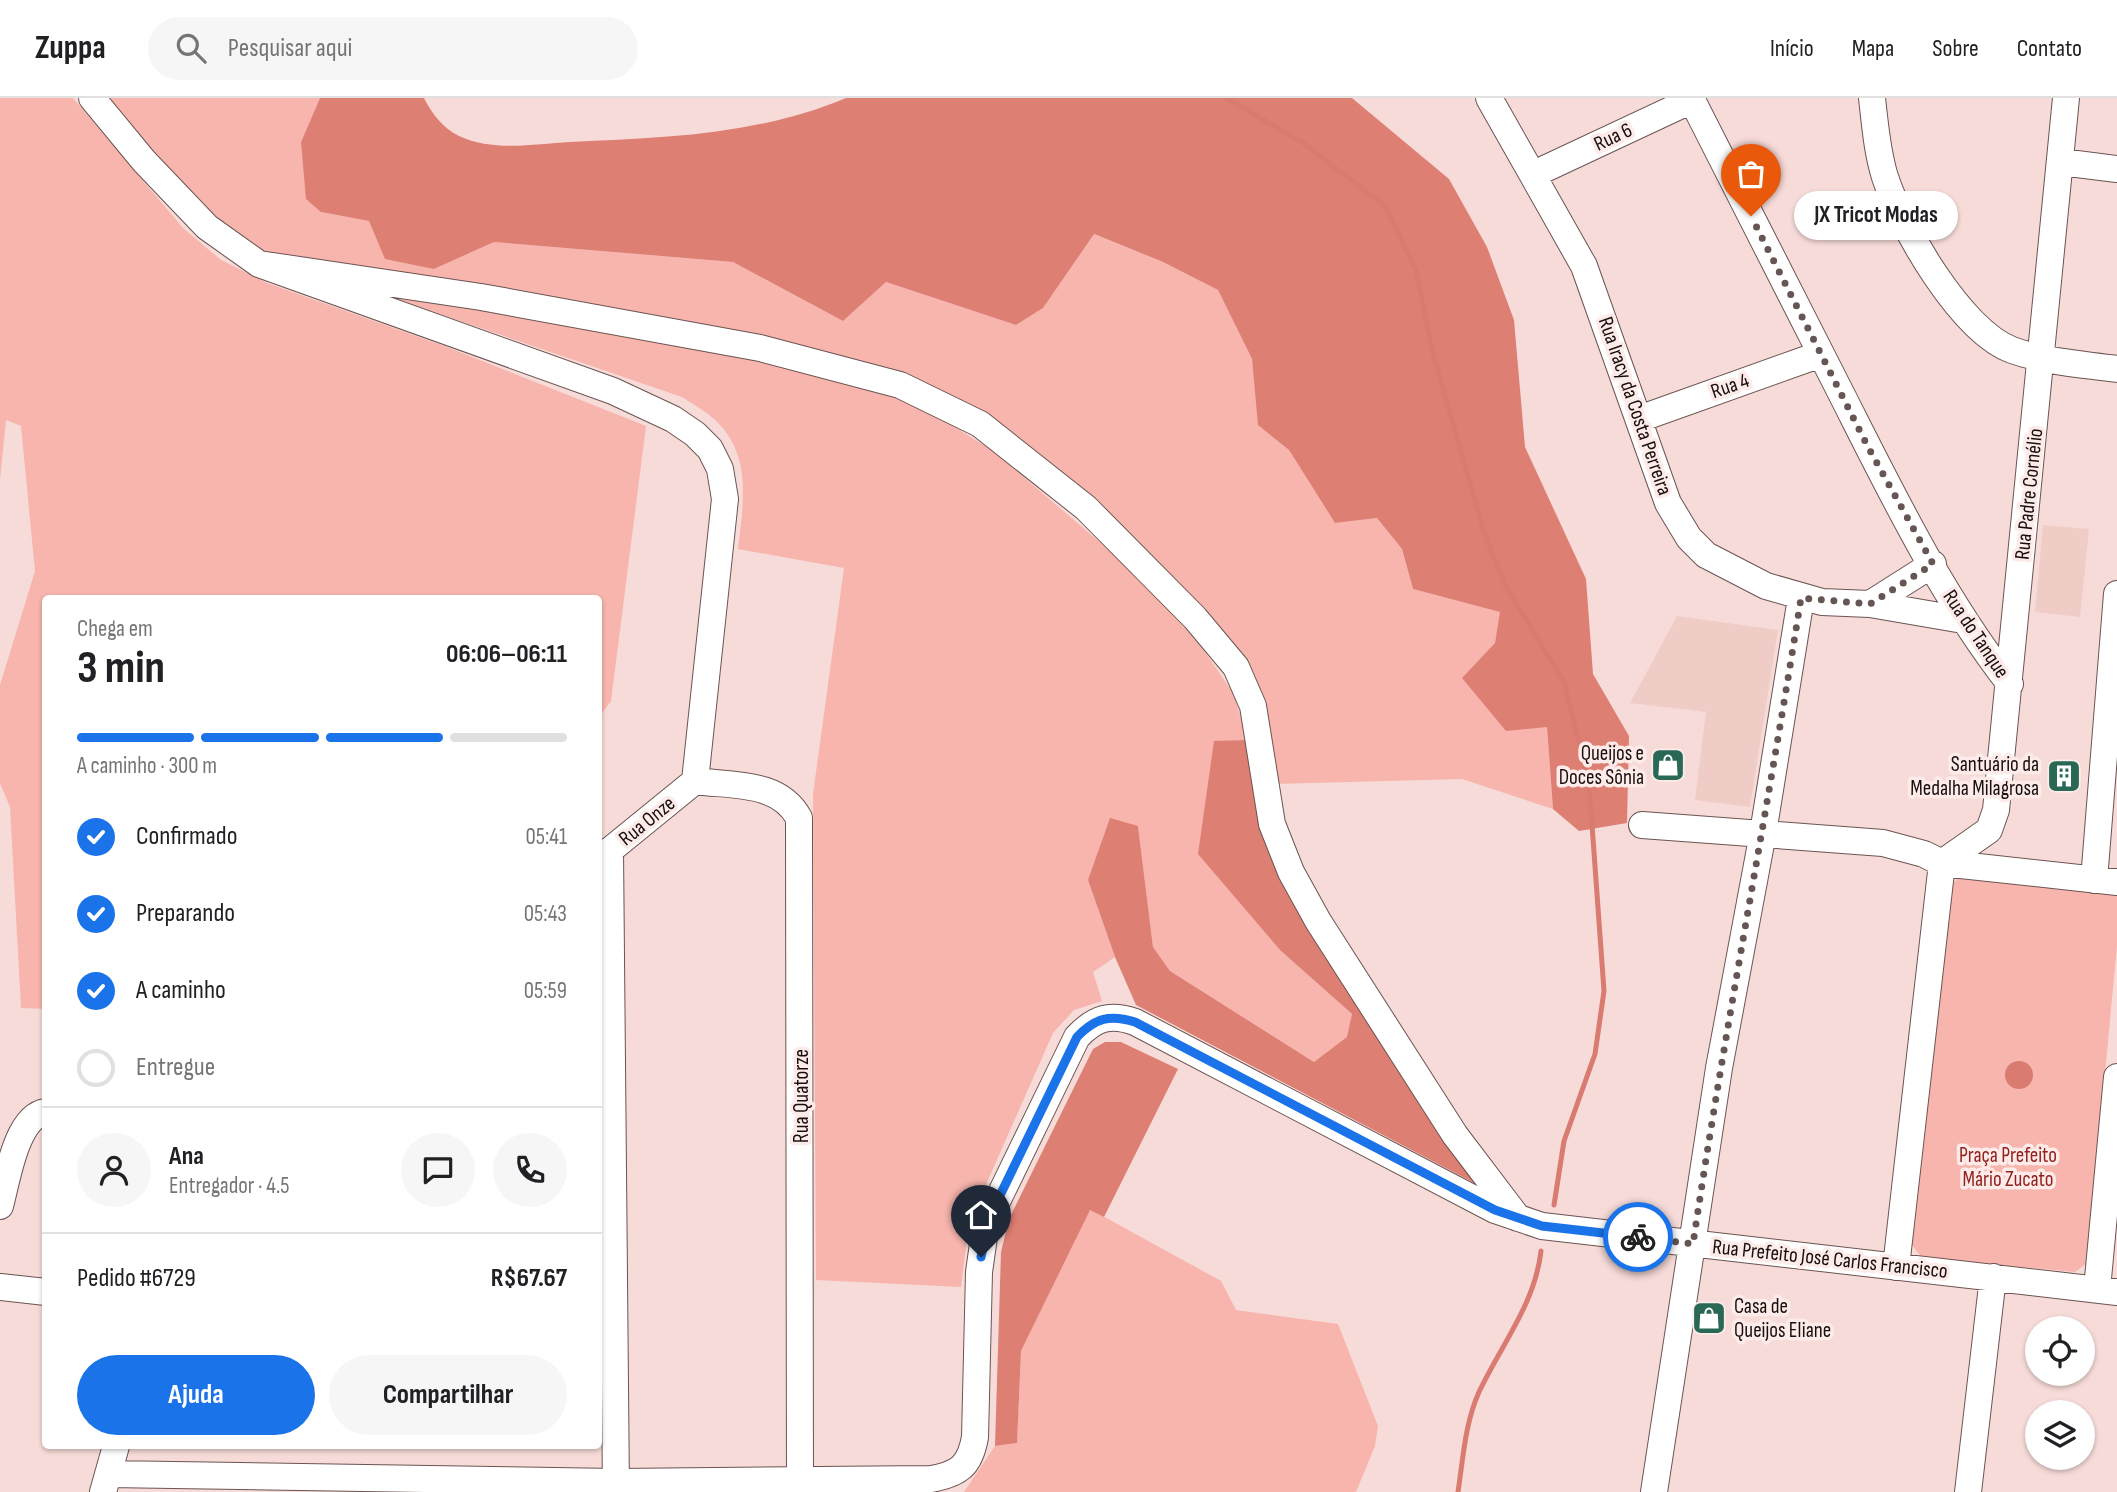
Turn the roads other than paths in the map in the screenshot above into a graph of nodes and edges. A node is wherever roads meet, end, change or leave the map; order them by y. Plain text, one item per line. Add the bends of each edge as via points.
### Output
1 (92, 98) edge
2 (1489, 98) edge
3 (1872, 98) edge
4 (2066, 98) edge
5 (1691, 99) edge
6 (2061, 162) junction
7 (2117, 169) edge
8 (1534, 174) junction
9 (260, 264) junction
10 (1821, 354) junction
11 (2042, 358) junction
12 (2117, 369) edge
13 (1639, 419) junction
14 (1933, 564) junction
15 (1801, 598) junction
16 (1870, 604) junction
17 (2116, 609) edge
18 (1963, 620) junction
19 (2010, 684) junction
20 (695, 781) junction
21 (1642, 825) dead end
22 (1763, 832) junction
23 (604, 855) edge
24 (1942, 863) junction
25 (2117, 866) edge
26 (2105, 881) edge
27 (2117, 1077) edge
28 (42, 1113) edge
29 (605, 1116) edge
30 (0, 1206) edge
31 (1519, 1219) junction
32 (1693, 1244) junction
33 (1896, 1267) junction
34 (1993, 1277) junction
35 (0, 1287) edge
36 (2107, 1290) edge
37 (42, 1292) edge
38 (606, 1295) edge
39 (115, 1449) edge
40 (106, 1483) edge
41 (433, 1486) edge
42 (800, 1486) edge
43 (616, 1487) edge
44 (1654, 1492) edge
45 (1968, 1492) edge

1 - 9 street via 208,227
2 - 8 street, Rua Iracy da Costa Perreira
3 - 11 street via 1885,176 1932,270 1963,310 1998,343
4 - 6 street, Rua Padre Cornélio
5 - 8 street, Rua 6
5 - 10 street, Rua do Tanque
6 - 7 street
6 - 11 street, Rua Padre Cornélio
8 - 13 street, Rua Iracy da Costa Perreira via 1584,266
9 - 20 street via 613,391 673,419 710,449 720,469 725,499
9 - 31 street via 481,297 760,348 900,385 980,424 1087,509 1195,618 1236,667 1253,706 1272,824 1291,872 1455,1135
10 - 13 street, Rua 4
10 - 14 street, Rua do Tanque
11 - 12 street
11 - 19 street, Rua Padre Cornélio
13 - 15 street, Rua Iracy da Costa Perreira via 1668,503 1689,538 1733,571
14 - 16 street
14 - 18 street, Rua do Tanque
15 - 16 street, Rua Iracy da Costa Perreira
15 - 22 street
16 - 18 street, Rua Iracy da Costa Perreira
17 - 26 street
18 - 19 street, Rua do Tanque
19 - 24 street, Rua Padre Cornélio via 1993,821 1982,837
20 - 23 street, Rua Onze
20 - 42 street, Rua Quatorze via 778,793 791,803 799,818
21 - 22 street
22 - 24 street via 1883,843
22 - 32 street via 1719,1068
23 - 29 street
24 - 26 street
24 - 33 street
25 - 26 street
27 - 36 street
28 - 30 street via 32,1117 22,1132
29 - 38 street
31 - 32 street, Rua Prefeito José Carlos Francisco via 1542,1226
31 - 42 street, Rua Prefeito José Carlos Francisco via 1135,1022 1105,1017 1077,1037 989,1218 979,1272 975,1437 965,1467 931,1479
32 - 33 street, Rua Prefeito José Carlos Francisco
32 - 44 street
33 - 34 street, Rua Prefeito José Carlos Francisco
34 - 36 street, Rua Prefeito José Carlos Francisco
34 - 45 street
35 - 37 street
38 - 43 street
39 - 40 street
40 - 41 street, Rua Prefeito José Carlos Francisco
41 - 43 street, Rua Prefeito José Carlos Francisco
42 - 43 street, Rua Prefeito José Carlos Francisco

